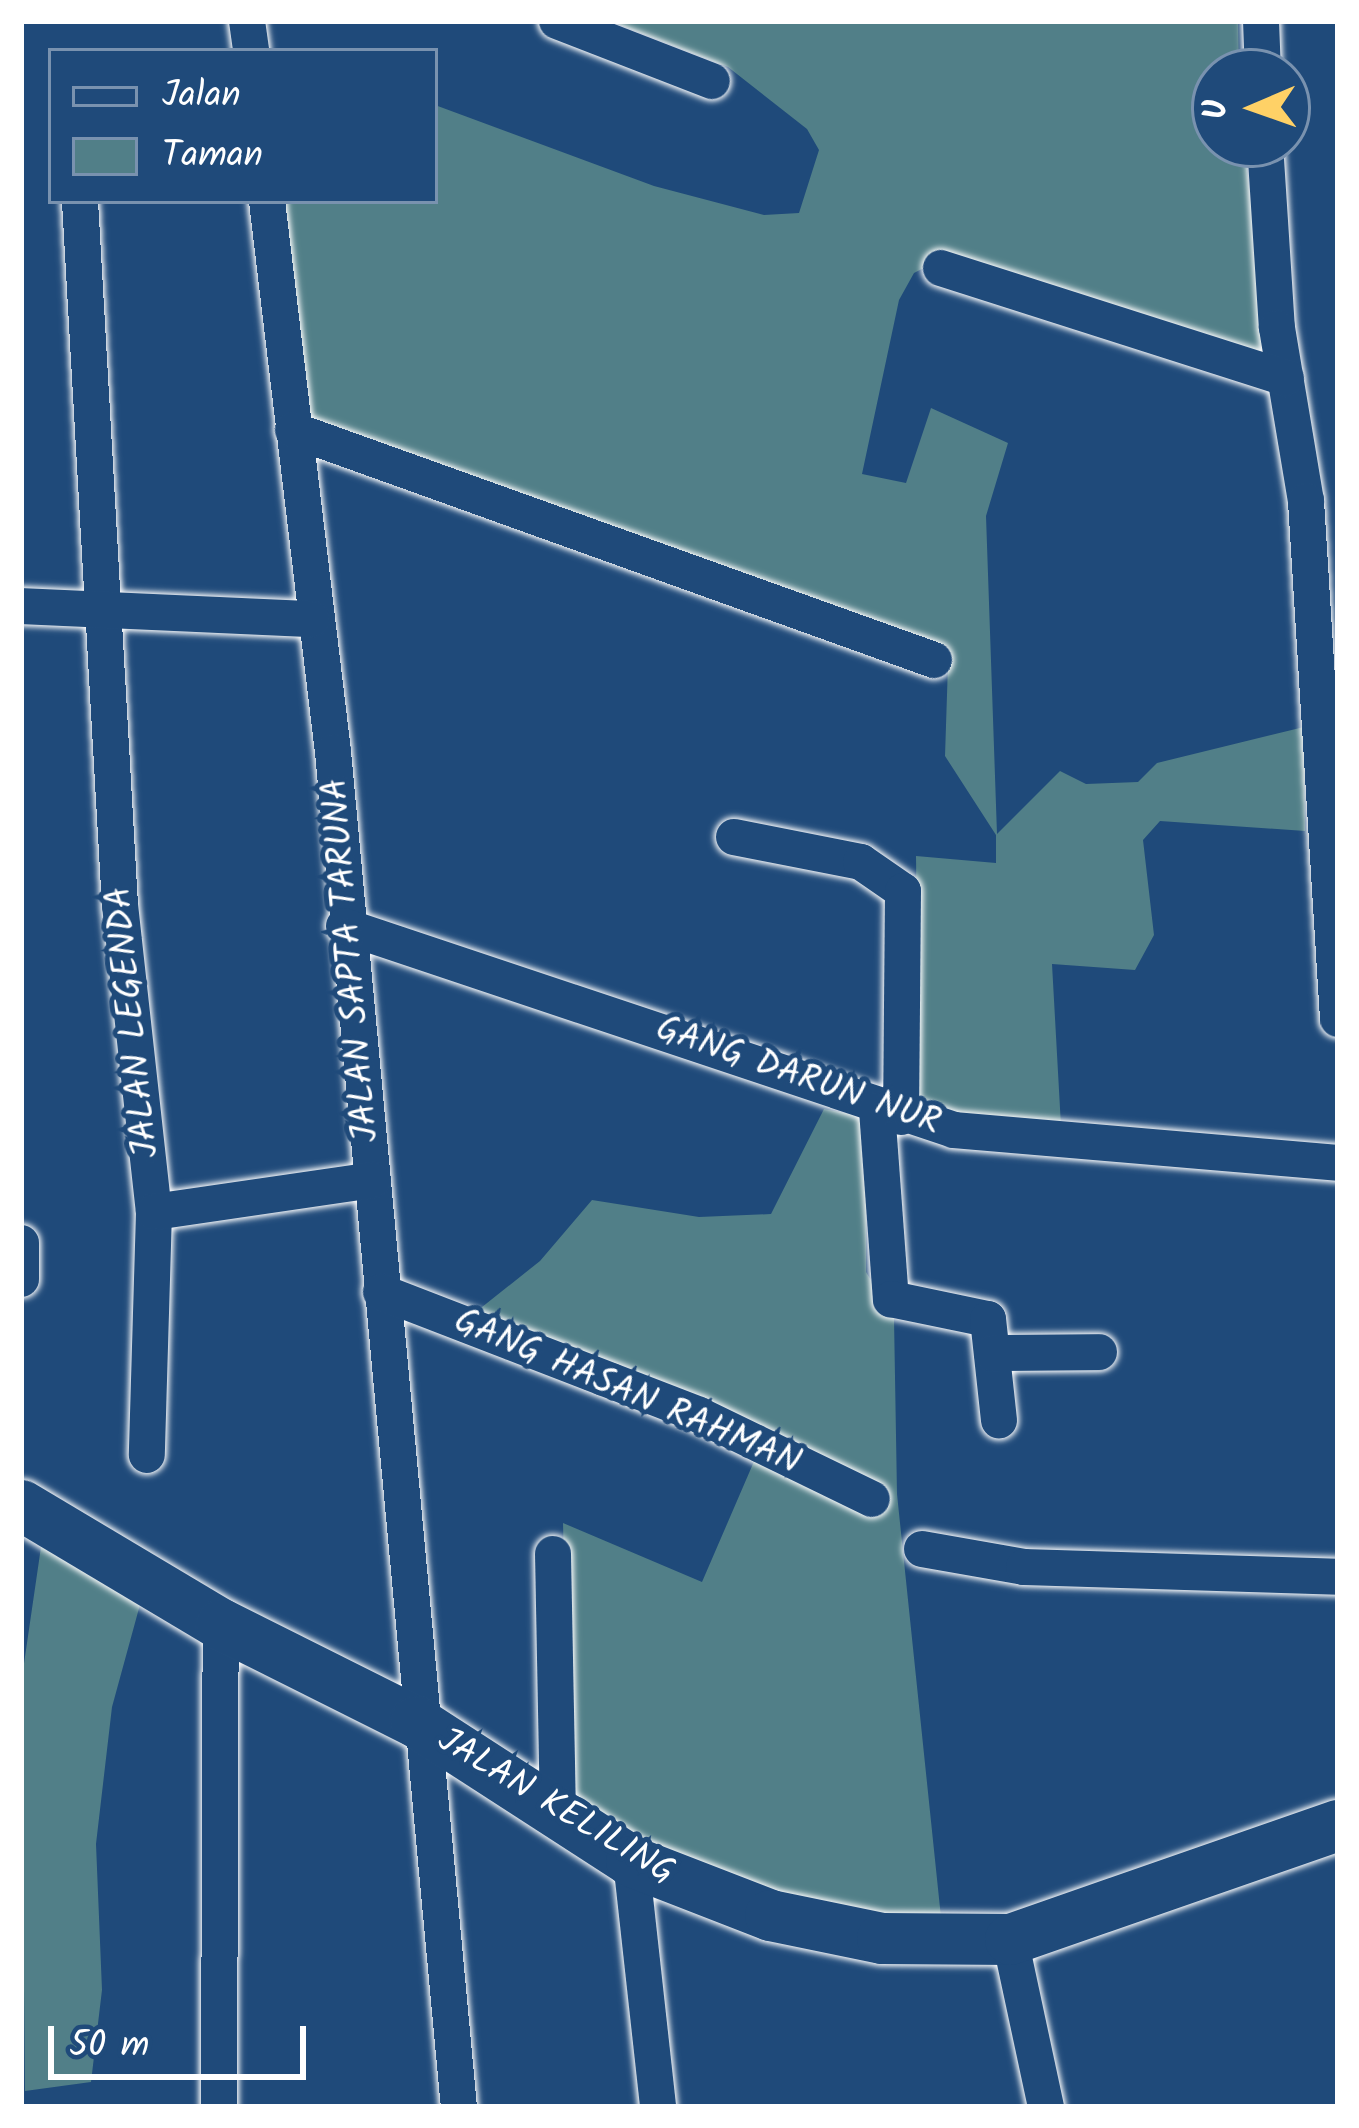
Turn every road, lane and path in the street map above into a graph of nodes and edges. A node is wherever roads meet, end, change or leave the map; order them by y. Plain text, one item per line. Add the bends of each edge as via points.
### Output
1 (557, 21) edge
2 (712, 81) dead end
3 (1267, 168) edge
4 (80, 204) edge
5 (268, 204) edge
6 (941, 268) dead end
7 (1286, 378) junction
8 (293, 430) junction
9 (21, 606) edge
10 (105, 610) junction
11 (311, 619) junction
12 (934, 660) dead end
13 (1330, 765) edge
14 (734, 837) dead end
15 (344, 926) junction
16 (1338, 1019) edge
17 (889, 1113) junction
18 (1338, 1162) edge
19 (373, 1180) junction
20 (154, 1212) junction
21 (21, 1243) edge
22 (21, 1279) edge
23 (381, 1292) junction
24 (1100, 1352) dead end
25 (992, 1353) junction
26 (999, 1420) dead end
27 (147, 1455) dead end
28 (872, 1499) dead end
29 (21, 1505) edge
30 (922, 1549) dead end
31 (554, 1554) dead end
32 (1338, 1577) edge
33 (220, 1624) junction
34 (415, 1721) junction
35 (559, 1814) junction
36 (1338, 1825) edge
37 (631, 1862) junction
38 (1010, 1940) junction
39 (219, 2107) edge
40 (459, 2107) edge
41 (658, 2107) edge
42 (1046, 2107) edge

1 - 2 street
3 - 7 street
4 - 10 street, JALAN LEGENDA
5 - 8 street, JALAN SAPTA TARUNA
6 - 7 street
7 - 13 street
8 - 11 street, JALAN SAPTA TARUNA
8 - 12 street
9 - 10 street
10 - 11 street
10 - 20 street, JALAN LEGENDA via 120,905
11 - 15 street, JALAN SAPTA TARUNA
13 - 16 street
14 - 17 street via 861,862 903,891
15 - 17 street, GANG DARUN NUR
15 - 19 street, JALAN SAPTA TARUNA
17 - 18 street, GANG DARUN NUR
17 - 25 street via 891,1299 988,1319
19 - 20 street
19 - 23 street, JALAN SAPTA TARUNA
20 - 27 street, JALAN LEGENDA
21 - 22 street
23 - 28 street, GANG HASAN RAHMAN via 699,1415
23 - 34 street, JALAN SAPTA TARUNA
24 - 25 street
25 - 26 street
29 - 33 street, JALAN KELILING
30 - 32 street via 1024,1567
31 - 35 street
33 - 34 street, JALAN KELILING
33 - 39 street
34 - 35 street, JALAN KELILING
34 - 40 street, JALAN SAPTA TARUNA
35 - 37 street, JALAN KELILING
36 - 38 street, JALAN KELILING
37 - 38 street, JALAN KELILING via 770,1915 881,1938
37 - 41 street
38 - 42 street

